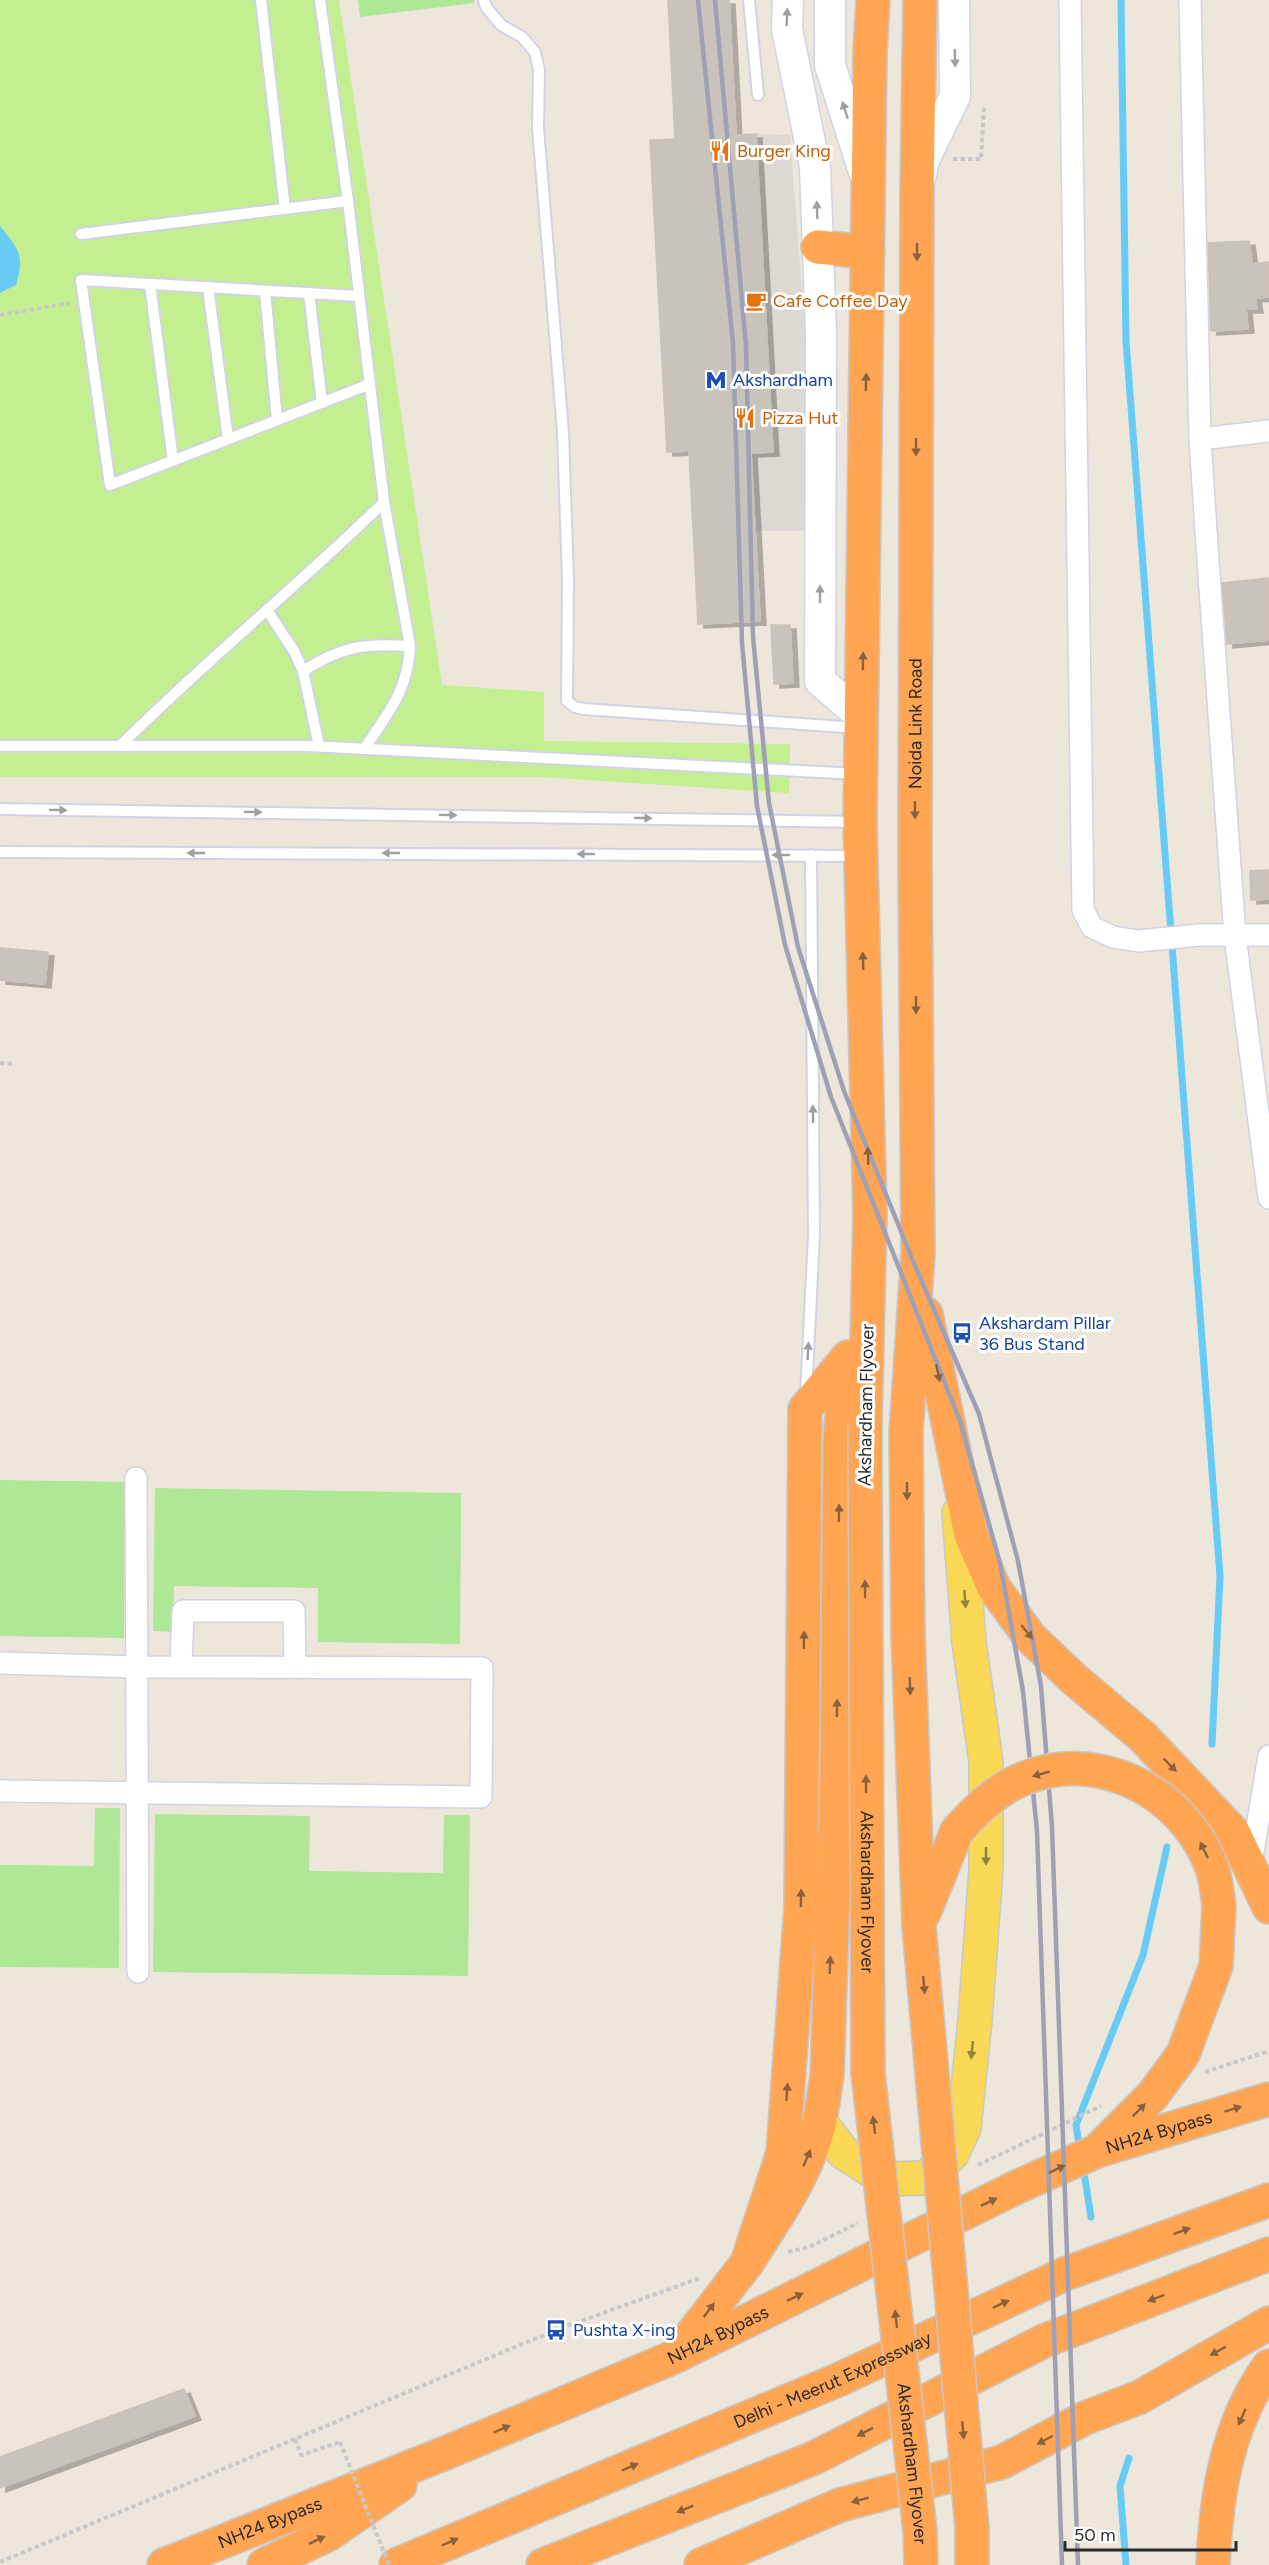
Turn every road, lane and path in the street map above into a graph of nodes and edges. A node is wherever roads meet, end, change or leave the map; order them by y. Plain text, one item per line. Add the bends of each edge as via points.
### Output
1 (261, 0) edge
2 (320, 0) edge
3 (484, 0) edge
4 (749, 0) edge
5 (788, 0) edge
6 (830, 0) edge
7 (873, 0) edge
8 (920, 0) edge
9 (954, 0) edge
10 (1070, 0) edge
11 (1190, 0) edge
12 (758, 95) dead end
13 (984, 106) dead end
14 (981, 159) dead end
15 (869, 186) junction
16 (917, 194) junction
17 (348, 201) junction
18 (285, 209) junction
19 (81, 234) dead end
20 (818, 247) junction
21 (868, 252) junction
22 (150, 284) junction
23 (208, 288) junction
24 (265, 291) junction
25 (309, 293) junction
26 (359, 296) junction
27 (84, 300) junction
28 (0, 315) edge
29 (370, 384) junction
30 (322, 403) junction
31 (278, 420) junction
32 (1269, 431) edge
33 (228, 439) junction
34 (1200, 439) junction
35 (173, 461) junction
36 (384, 502) junction
37 (267, 610) junction
38 (410, 646) junction
39 (303, 671) junction
40 (862, 722) junction
41 (0, 746) edge
42 (120, 746) junction
43 (320, 746) junction
44 (364, 749) junction
45 (861, 774) junction
46 (0, 809) edge
47 (860, 822) junction
48 (0, 852) edge
49 (811, 855) junction
50 (860, 856) junction
51 (1269, 935) edge
52 (1235, 936) junction
53 (0, 1064) edge
54 (15, 1065) dead end
55 (1269, 1197) edge
56 (870, 1215) junction
57 (918, 1253) junction
58 (848, 1357) junction
59 (805, 1409) junction
60 (955, 1457) junction
61 (136, 1478) dead end
62 (0, 1663) edge
63 (181, 1665) junction
64 (137, 1667) junction
65 (295, 1667) junction
66 (1269, 1756) edge
67 (0, 1791) edge
68 (138, 1793) junction
69 (1259, 1872) edge
70 (1269, 1907) edge
71 (919, 1926) junction
72 (138, 1972) dead end
73 (1269, 2099) edge
74 (1089, 2111) dead end
75 (1070, 2120) dead end
76 (819, 2121) junction
77 (1097, 2151) junction
78 (1269, 2200) edge
79 (809, 2247) dead end
80 (1269, 2254) edge
81 (747, 2263) junction
82 (707, 2276) dead end
83 (1269, 2323) edge
84 (674, 2357) junction
85 (1269, 2366) edge
86 (295, 2439) junction
87 (448, 2452) junction
88 (1214, 2561) edge
89 (0, 2562) edge
90 (164, 2565) edge
91 (264, 2565) edge
92 (389, 2565) edge
93 (396, 2565) edge
94 (543, 2565) edge
95 (701, 2565) edge
96 (921, 2565) edge
97 (972, 2565) edge

1 - 18 lane
2 - 17 lane
3 - 40 lane via 501,25 522,37 535,52 539,70 538,128 563,432 567,701 584,710
4 - 12 lane
20 -> 5 street via 815,167 787,29
15 -> 6 street via 830,65
7 - 15 highway
8 - 16 highway, Noida Link Road
9 -> 16 street via 955,96 924,160
10 - 52 street via 1083,910 1092,927 1113,937 1138,941
11 - 34 street
13 - 14 path
15 - 21 highway
16 -> 57 highway, Noida Link Road
17 - 18 lane
17 - 26 lane
18 - 19 lane
20 - 21 highway
40 -> 20 street via 820,681
40 -> 21 highway
22 - 23 lane
22 - 27 lane via 81,280
22 - 35 lane
23 - 24 lane
23 - 33 lane
24 - 25 lane
24 - 31 lane
25 - 26 lane
25 - 30 lane
26 - 29 lane
27 - 28 path
27 - 35 lane via 110,485
29 - 30 lane
29 - 36 lane
30 - 31 lane
31 - 33 lane
32 - 34 street
33 - 35 lane
34 - 52 street
36 - 37 lane
36 - 38 lane
37 - 39 lane
37 - 42 lane
38 - 39 lane via 356,647 329,654
38 - 44 lane via 404,686
39 - 43 lane
40 - 45 highway
41 - 42 lane
42 - 43 lane
43 - 44 lane
44 - 45 lane
45 - 47 highway
46 -> 47 lane
47 - 50 highway
49 -> 48 lane
49 - 50 lane
59 -> 49 lane via 814,1235
56 -> 50 highway
51 - 52 street
52 - 55 street
53 - 54 path
56 - 58 highway
96 -> 56 highway, Akshardham Flyover, bridge via 868,2073 865,1424
57 -> 60 highway via 926,1318
57 -> 71 highway via 906,1433 908,1635
58 - 59 highway
76 -> 58 highway via 827,2076 837,1773 840,1438
81 -> 59 highway via 783,2153 801,1907
60 -> 69 highway via 971,1535 994,1588 1030,1636 1198,1792 1233,1832
60 -> 76 main road via 969,1642 986,1762 986,1869 964,2128 952,2154 926,2178 885,2179 843,2152
61 - 64 street
62 - 64 street
63 - 64 street
63 - 65 street
63 - 65 street via 183,1611 294,1611
64 - 68 street
65 - 68 street via 482,1668 482,1797
66 - 69 street
67 - 68 street
68 - 72 street
69 - 70 highway
77 -> 71 highway, bridge via 1153,2095 1183,2054 1216,1966 1219,1906 1212,1867 1194,1831 1167,1802 1134,1781 1095,1770 1056,1770 1017,1781 984,1802 957,1832
71 -> 97 highway, bridge via 972,2528
77 -> 73 highway, NH24 Bypass
74 - 75 path
81 -> 76 highway via 786,2203 811,2152
84 -> 77 highway, NH24 Bypass
93 -> 78 highway, Delhi - Meerut Expressway via 838,2380 1065,2274
79 - 81 path
80 -> 94 highway via 1044,2341 814,2458
84 -> 81 highway
82 - 86 path via 556,2330
83 -> 95 highway via 1140,2397 1085,2418 1002,2462 840,2505
87 -> 84 highway, NH24 Bypass
85 -> 88 highway via 1242,2415 1226,2460 1216,2506
86 - 89 path
86 - 92 path, bridge via 301,2456 340,2442
87 - 90 highway, NH24 Bypass
91 -> 87 highway via 329,2534

